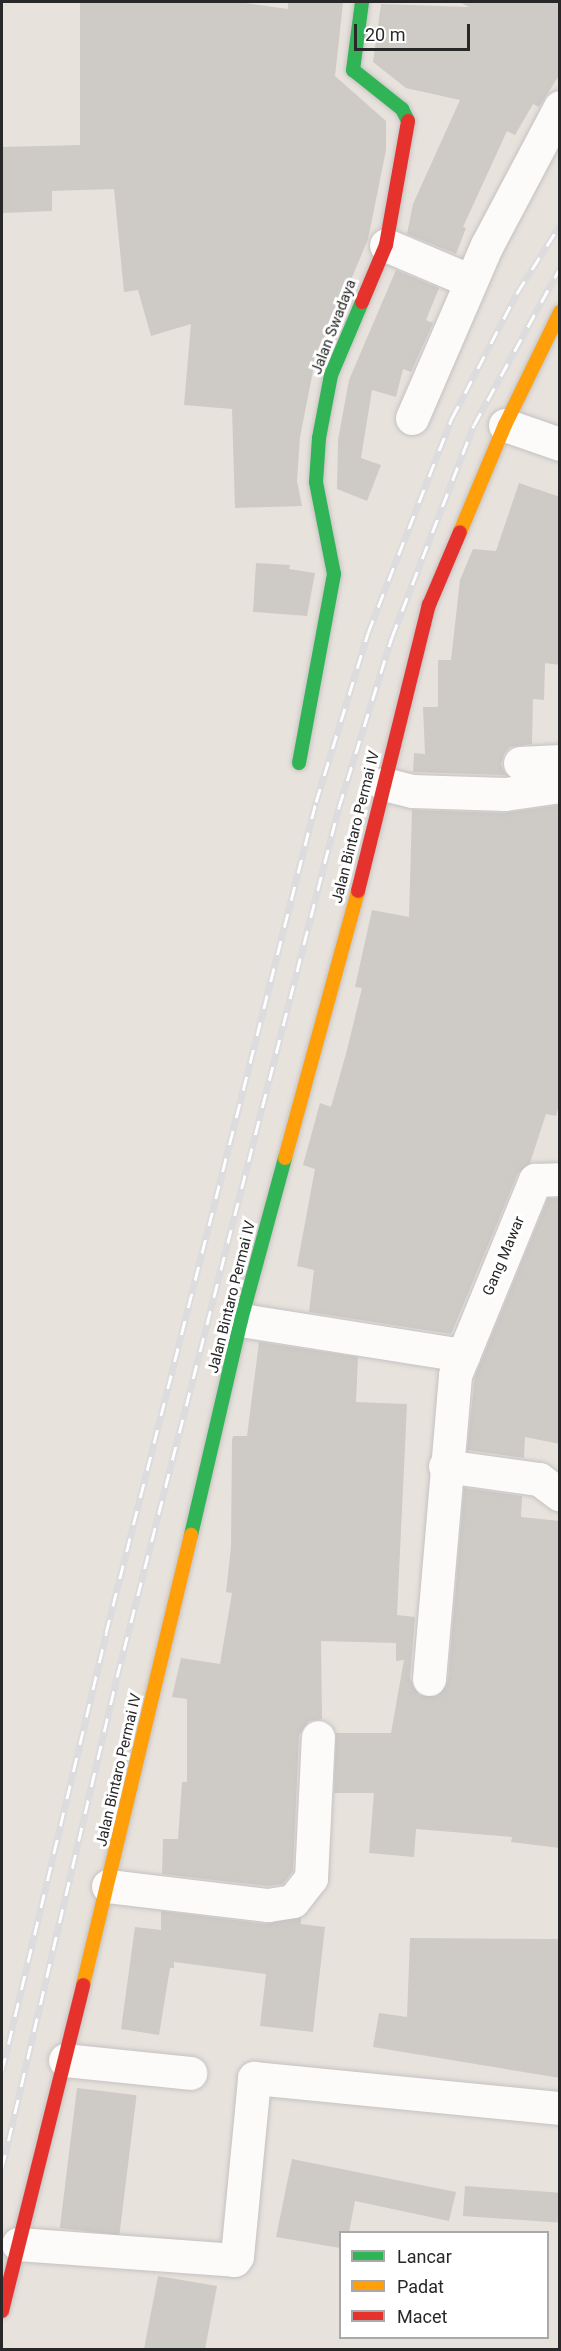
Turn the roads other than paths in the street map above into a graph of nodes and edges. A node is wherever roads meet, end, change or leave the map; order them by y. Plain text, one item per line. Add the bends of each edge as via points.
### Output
1 (362, 2) edge
2 (560, 107) edge
3 (386, 245) junction
4 (471, 281) junction
5 (560, 312) edge
6 (412, 418) dead end
7 (505, 425) junction
8 (560, 444) edge
9 (560, 761) edge
10 (299, 764) dead end
11 (520, 764) dead end
12 (384, 784) junction
13 (560, 786) edge
14 (560, 1179) edge
15 (241, 1320) junction
16 (463, 1355) junction
17 (445, 1466) junction
18 (560, 1496) edge
19 (429, 1679) dead end
20 (318, 1737) dead end
21 (108, 1886) junction
22 (65, 2060) junction
23 (190, 2073) dead end
24 (560, 2108) edge
25 (18, 2244) junction
26 (2, 2311) edge

1 - 3 street, Jalan Swadaya via 354,70 402,109 410,124
2 - 4 street
3 - 4 street
3 - 10 street, Jalan Swadaya via 330,375 319,438 316,482 334,574
4 - 6 street
5 - 7 street, Jalan Bintaro Permai IV
7 - 8 street
7 - 12 street, Jalan Bintaro Permai IV via 429,605
9 - 11 street
12 - 13 street via 412,791 505,794
12 - 15 street, Jalan Bintaro Permai IV
14 - 16 street, Gang Mawar via 535,1180
15 - 16 street
15 - 21 street, Jalan Bintaro Permai IV
16 - 17 street via 448,1414
17 - 18 street via 539,1479
17 - 19 street
20 - 21 street via 311,1878 293,1900 268,1905
21 - 22 street, Jalan Bintaro Permai IV
22 - 23 street
22 - 25 street, Jalan Bintaro Permai IV
24 - 25 street via 254,2078 234,2260
25 - 26 street, Jalan Bintaro Permai IV

